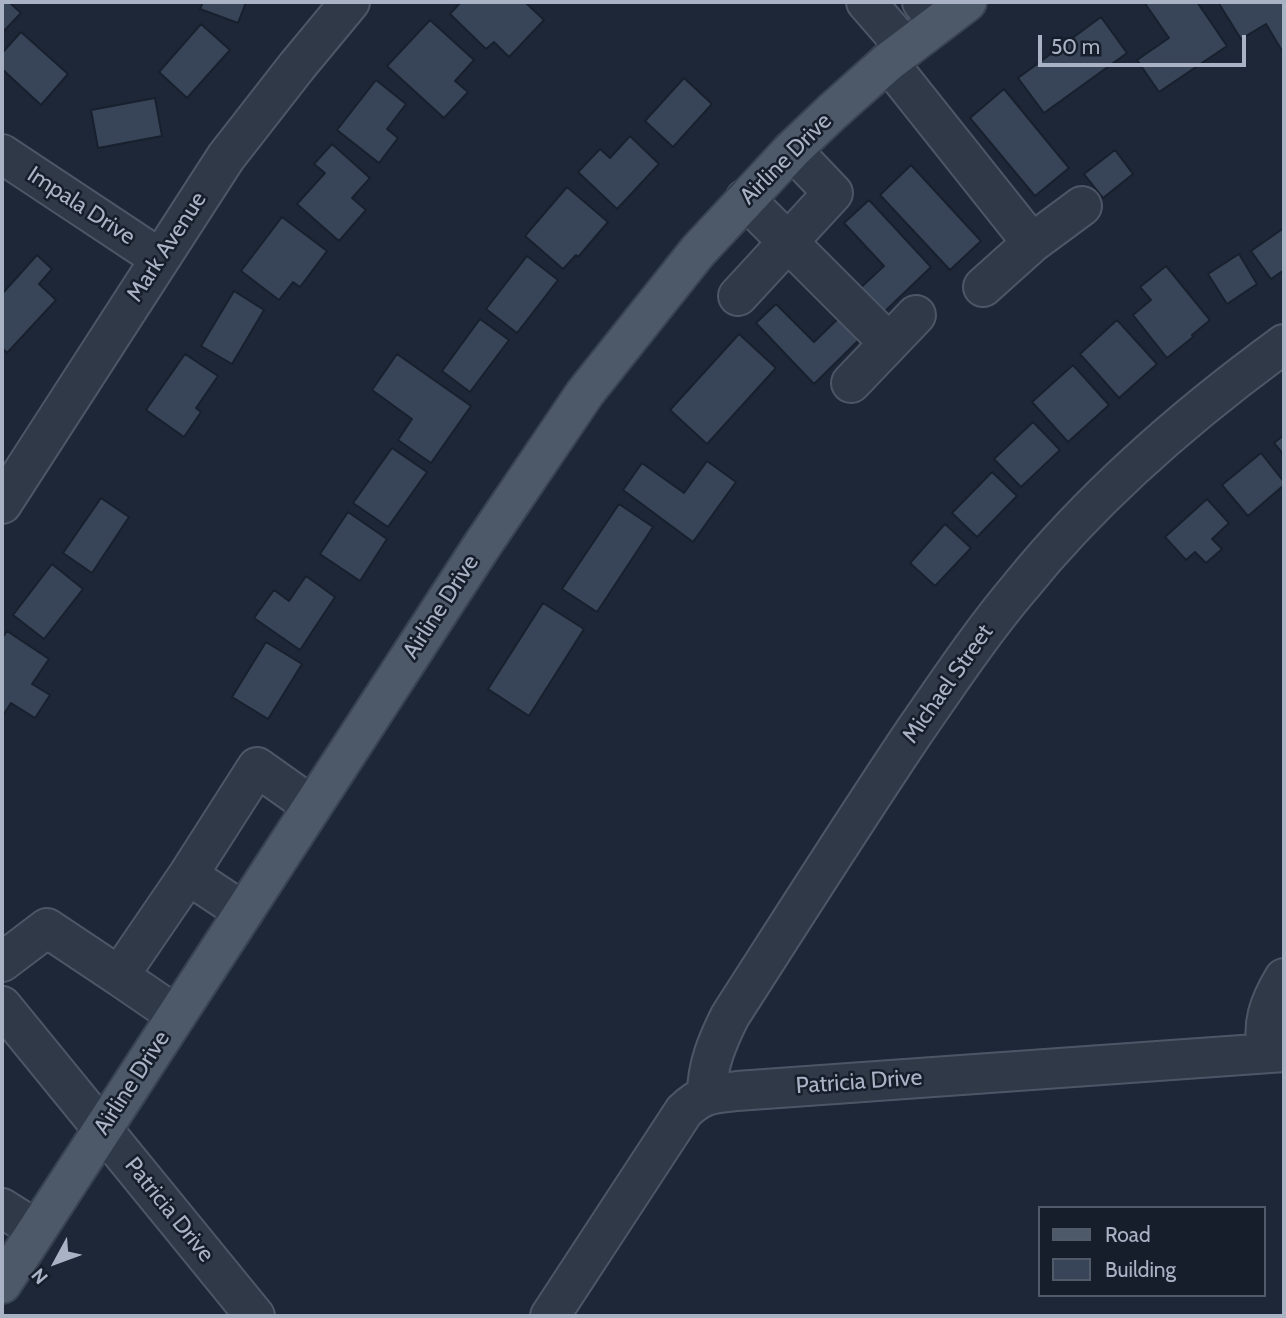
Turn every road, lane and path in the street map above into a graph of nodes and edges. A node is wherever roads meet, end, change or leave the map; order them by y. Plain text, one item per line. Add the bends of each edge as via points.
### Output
1 (350, 2) edge
2 (866, 2) edge
3 (942, 9) edge
4 (897, 55) junction
5 (792, 150) junction
6 (2, 154) edge
7 (745, 199) junction
8 (1082, 206) dead end
9 (788, 242) junction
10 (1032, 243) junction
11 (159, 258) junction
12 (983, 287) dead end
13 (738, 296) dead end
14 (916, 315) dead end
15 (889, 343) junction
16 (1284, 344) edge
17 (852, 383) dead end
18 (2, 504) edge
19 (312, 806) junction
20 (188, 875) junction
21 (244, 912) junction
22 (2, 962) edge
23 (119, 976) junction
24 (1284, 978) edge
25 (176, 1015) junction
26 (10, 1030) edge
27 (1276, 1053) edge
28 (707, 1094) junction
29 (103, 1128) junction
30 (2, 1208) edge
31 (37, 1230) junction
32 (2, 1284) edge
33 (255, 1316) edge
34 (550, 1316) edge

1 - 11 street, Mark Avenue via 226,157
2 - 4 street
3 - 4 main road, Airline Drive
4 - 5 main road, Airline Drive
4 - 10 street
5 - 7 main road, Airline Drive
5 - 9 street via 833,193
6 - 11 street, Impala Drive
7 - 9 street
7 - 19 main road, Airline Drive via 585,393
8 - 10 street
9 - 13 street
9 - 15 street
10 - 12 street
11 - 18 street, Mark Avenue
14 - 15 street
15 - 17 street
16 - 28 street, Michael Street via 1199,409 1109,491 984,631 879,783 730,1016 710,1061
19 - 20 street via 257,767
19 - 21 main road, Airline Drive
20 - 21 street
20 - 23 street
21 - 25 main road, Airline Drive
22 - 23 street via 47,928
23 - 25 street
24 - 27 street via 1265,1026
25 - 29 main road, Airline Drive
26 - 29 street, Patricia Drive
27 - 28 street, Patricia Drive
28 - 34 street via 684,1111
29 - 31 main road, Airline Drive
29 - 33 street, Patricia Drive
30 - 31 street
31 - 32 main road, Airline Drive

